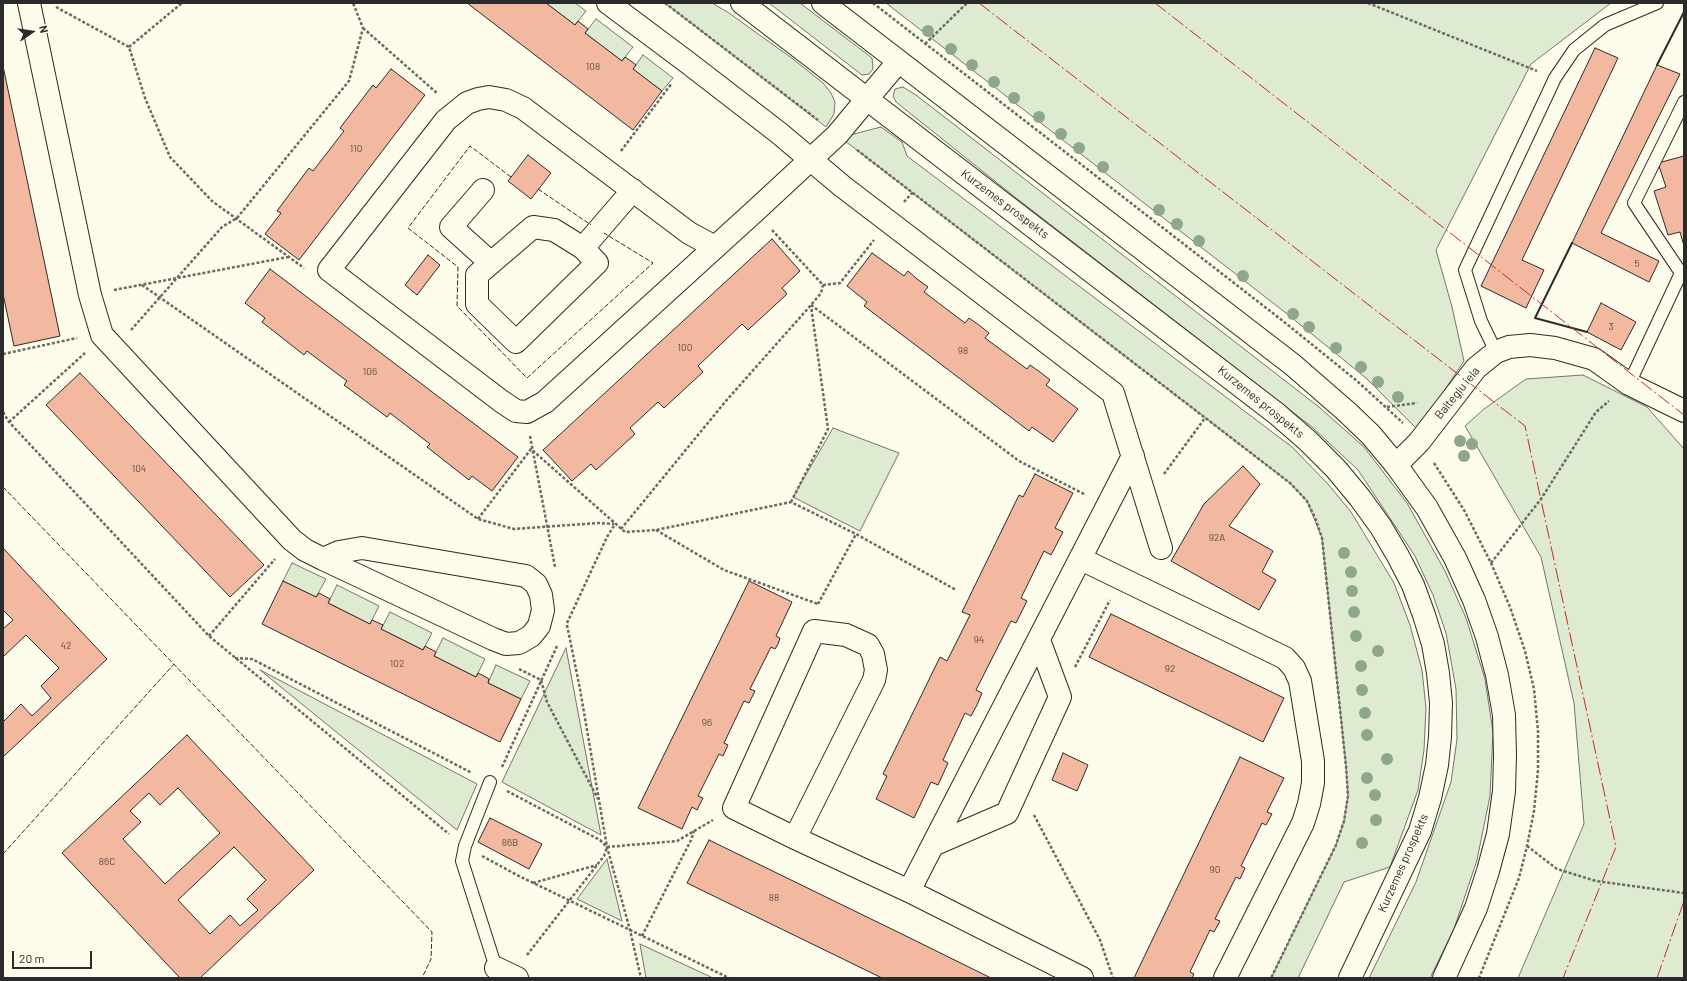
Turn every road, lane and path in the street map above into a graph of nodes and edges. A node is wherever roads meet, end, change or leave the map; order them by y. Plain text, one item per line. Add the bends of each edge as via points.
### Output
1 (29, 3) edge
2 (182, 3) edge
3 (353, 3) edge
4 (608, 3) edge
5 (665, 3) edge
6 (742, 3) edge
7 (823, 3) edge
8 (966, 3) edge
9 (1368, 3) edge
10 (1657, 3) edge
11 (56, 7) dead end
12 (363, 28) junction
13 (925, 44) dead end
14 (129, 47) junction
15 (688, 62) junction
16 (898, 62) junction
17 (1554, 78) junction
18 (867, 99) junction
19 (1684, 102) edge
20 (456, 110) junction
21 (836, 135) junction
22 (810, 159) junction
23 (606, 170) junction
24 (483, 190) dead end
25 (633, 190) junction
26 (912, 193) junction
27 (754, 211) junction
28 (237, 218) junction
29 (888, 221) junction
30 (715, 247) junction
31 (583, 248) junction
32 (289, 257) junction
33 (491, 263) junction
34 (329, 270) junction
35 (1682, 273) edge
36 (177, 279) junction
37 (142, 285) junction
38 (824, 285) junction
39 (90, 295) junction
40 (160, 298) junction
41 (811, 305) junction
42 (101, 344) junction
43 (1496, 352) junction
44 (3, 354) edge
45 (1629, 384) junction
46 (1684, 411) edge
47 (3, 412) edge
48 (527, 412) junction
49 (1204, 418) junction
50 (9, 422) junction
51 (531, 449) junction
52 (1133, 456) junction
53 (1396, 464) junction
54 (1146, 499) junction
55 (791, 502) junction
56 (1108, 506) junction
57 (478, 519) junction
58 (615, 524) junction
59 (547, 527) junction
60 (621, 529) junction
61 (656, 530) junction
62 (856, 534) junction
63 (292, 540) junction
64 (1161, 548) dead end
65 (323, 558) junction
66 (1081, 559) junction
67 (1491, 563) dead end
68 (556, 572) dead end
69 (1121, 578) junction
70 (956, 590) dead end
71 (818, 604) junction
72 (565, 617) dead end
73 (567, 625) junction
74 (814, 631) junction
75 (563, 632) dead end
76 (209, 636) junction
77 (1039, 640) junction
78 (557, 645) dead end
79 (234, 658) junction
80 (541, 680) junction
81 (1060, 697) junction
82 (490, 782) junction
83 (1019, 786) junction
84 (599, 802) junction
85 (734, 808) junction
86 (694, 831) junction
87 (795, 838) junction
88 (932, 845) junction
89 (465, 846) junction
90 (1528, 846) dead end
91 (607, 847) junction
92 (597, 865) junction
93 (532, 883) junction
94 (909, 891) junction
95 (1684, 894) edge
96 (569, 900) junction
97 (630, 930) junction
98 (642, 936) junction
99 (508, 974) edge
100 (641, 978) edge
101 (729, 978) edge
102 (1082, 978) edge
103 (1114, 978) edge
104 (1225, 978) edge
105 (1271, 978) edge
106 (1350, 978) edge
107 (1444, 978) edge

1 - 39 street
2 - 14 path
3 - 12 path
4 - 15 street
5 - 21 path
6 - 18 street, Kurzemes prospekts
7 - 16 street
8 - 13 path
9 - 17 path
10 - 17 lane via 1605,25 1574,50
11 - 14 path
12 - 20 path
12 - 28 path via 349,81
14 - 28 path via 144,98 170,157 212,201
15 - 22 street
15 - 23 path
16 - 18 street
16 - 53 street via 1293,365 1347,412
17 - 43 lane via 1465,270 1482,321
18 - 21 street
18 - 106 street, Kurzemes prospekts via 1277,414 1336,469 1381,527 1398,556 1413,585 1433,644 1441,703 1437,765 1420,831
19 - 35 lane via 1634,203
20 - 23 street via 478,99 489,97 506,100 524,108
20 - 34 street
21 - 22 street
21 - 26 path
22 - 27 street
22 - 29 street
23 - 25 street
24 - 33 street via 451,227
25 - 30 street via 689,233
25 - 31 street
26 - 29 path
26 - 49 path
27 - 30 street
27 - 38 path
28 - 32 path
28 - 36 path via 222,227
29 - 38 path via 840,283
29 - 52 street via 1113,393
30 - 48 street via 546,402
31 - 33 street via 554,230 533,227
31 - 33 street via 597,262 516,342 478,304 477,275
32 - 34 path via 311,272
32 - 36 path
34 - 48 street via 501,401 516,411
35 - 45 lane
36 - 37 path
36 - 40 path
37 - 39 path
37 - 40 path
38 - 41 path
39 - 42 street
40 - 42 path
40 - 57 path
41 - 55 path via 828,429
41 - 56 path via 1019,461
41 - 60 path via 725,402
42 - 44 path via 82,337
42 - 50 path
42 - 63 street
43 - 45 street, Baltegļu iela via 1530,344 1555,348 1594,359
43 - 53 street, Baltegļu iela via 1476,368 1419,442
45 - 46 street, Baltegļu iela
45 - 67 path via 1596,412 1540,499
47 - 50 path
48 - 51 path
49 - 54 path
49 - 105 path via 1307,501 1322,538 1348,796 1344,821 1336,845
50 - 76 path
51 - 57 path
51 - 58 path
51 - 59 path
52 - 54 street
52 - 56 street
53 - 107 street via 1427,508 1455,558 1474,600 1497,675 1504,715 1504,791 1498,834 1476,908
54 - 64 street
55 - 61 path
55 - 62 path
56 - 66 street
57 - 59 path via 514,529
58 - 59 path
58 - 60 path
58 - 73 path via 607,536
59 - 68 path
60 - 61 path via 625,532
61 - 71 path via 724,570
62 - 70 path
62 - 71 path
63 - 65 street
63 - 76 path
65 - 65 street via 493,640 506,644 519,642 532,636 539,626 543,610 541,595 536,584 522,575 362,548
66 - 69 street
66 - 77 street
69 - 81 path
69 - 104 street via 1285,658 1294,668 1300,681 1313,762 1309,804
71 - 74 path
72 - 73 path
73 - 75 path
73 - 84 path
74 - 85 street
74 - 87 street via 846,635 868,645 873,654 876,670 874,680
76 - 79 path
77 - 81 street
77 - 88 street
78 - 80 path
79 - 82 path via 252,659
79 - 89 path
80 - 82 path via 496,780
80 - 84 path via 547,702
81 - 83 street
82 - 89 lane
82 - 91 path via 600,840
83 - 88 street via 1007,813
83 - 103 path via 1100,940
84 - 91 path
85 - 86 path
85 - 87 street
86 - 91 path via 677,841
86 - 98 path
87 - 94 street
88 - 94 street
89 - 93 path
89 - 99 lane via 462,861
90 - 95 path via 1557,869 1596,882
91 - 92 path
91 - 97 path
92 - 93 path
92 - 96 path
93 - 96 path
94 - 102 street
96 - 97 path
96 - 99 path
97 - 98 path
97 - 100 path
98 - 101 path

